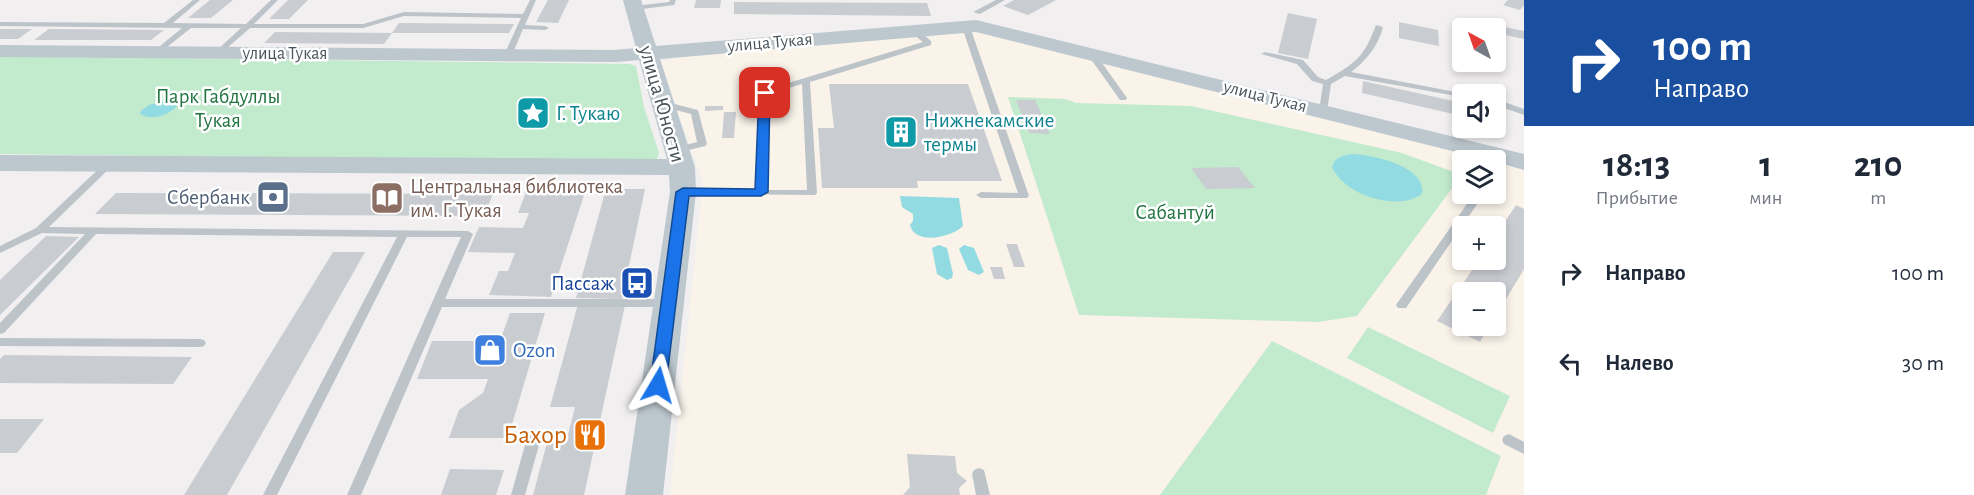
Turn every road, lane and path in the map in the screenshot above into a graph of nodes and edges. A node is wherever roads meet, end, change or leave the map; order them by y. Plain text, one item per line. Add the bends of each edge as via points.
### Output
1 (197, 0) edge
2 (275, 0) edge
3 (533, 0) edge
4 (673, 0) edge
5 (1002, 0) edge
6 (633, 4) edge
7 (524, 16) junction
8 (974, 18) junction
9 (0, 24) edge
10 (166, 25) junction
11 (190, 25) junction
12 (248, 26) junction
13 (520, 27) junction
14 (1379, 27) dead end
15 (544, 28) dead end
16 (914, 31) junction
17 (0, 51) edge
18 (156, 53) junction
19 (218, 54) junction
20 (648, 54) junction
21 (1265, 54) dead end
22 (508, 55) junction
23 (1092, 55) junction
24 (1344, 73) junction
25 (806, 81) junction
26 (1327, 83) junction
27 (1452, 93) edge
28 (1123, 98) dead end
29 (1506, 106) edge
30 (1323, 111) junction
31 (1524, 112) edge
32 (0, 163) edge
33 (110, 163) junction
34 (1508, 163) edge
35 (680, 170) junction
36 (761, 192) junction
37 (981, 195) dead end
38 (1472, 204) edge
39 (40, 230) junction
40 (94, 230) junction
41 (404, 233) junction
42 (0, 250) edge
43 (438, 303) junction
44 (669, 303) junction
45 (1402, 304) dead end
46 (0, 330) edge
47 (0, 342) edge
48 (200, 343) dead end
49 (534, 438) dead end
50 (1509, 440) dead end
51 (1524, 448) edge
52 (979, 474) dead end
53 (270, 495) edge
54 (354, 495) edge
55 (518, 495) edge
56 (644, 495) edge
57 (983, 495) edge

1 - 10 lane
2 - 12 lane
3 - 7 lane
4 - 6 lane via 672,4
5 - 8 lane
6 - 20 street, улица Юности
7 - 12 lane via 404,14 363,27
7 - 13 lane
8 - 16 street, улица Тукая
8 - 23 street, улица Тукая
8 - 37 lane via 1024,196
9 - 10 lane
10 - 11 lane
11 - 12 lane
11 - 18 lane
12 - 19 lane
13 - 15 lane
13 - 22 lane
14 - 24 lane via 1370,48
16 - 20 street, улица Тукая
16 - 25 lane via 928,43
17 - 18 street, улица Тукая
18 - 19 street, улица Тукая
19 - 22 street, улица Тукая
20 - 22 street, улица Тукая
20 - 35 street, улица Юности
21 - 26 lane via 1300,62 1315,79
23 - 28 lane
23 - 30 street, улица Тукая
24 - 26 lane
24 - 27 lane
25 - 36 lane via 765,93
25 - 36 lane via 812,193
26 - 30 lane
29 - 31 lane
30 - 34 street, улица Тукая
32 - 33 street
33 - 35 street
33 - 39 lane
35 - 36 lane
35 - 44 street, улица Юности
38 - 45 lane
39 - 40 lane
39 - 42 lane
40 - 41 lane
40 - 46 lane
41 - 43 lane via 468,234
41 - 53 lane
43 - 44 lane
43 - 54 lane
44 - 56 street, улица Юности
47 - 48 lane
49 - 55 lane
50 - 51 lane
52 - 57 lane

